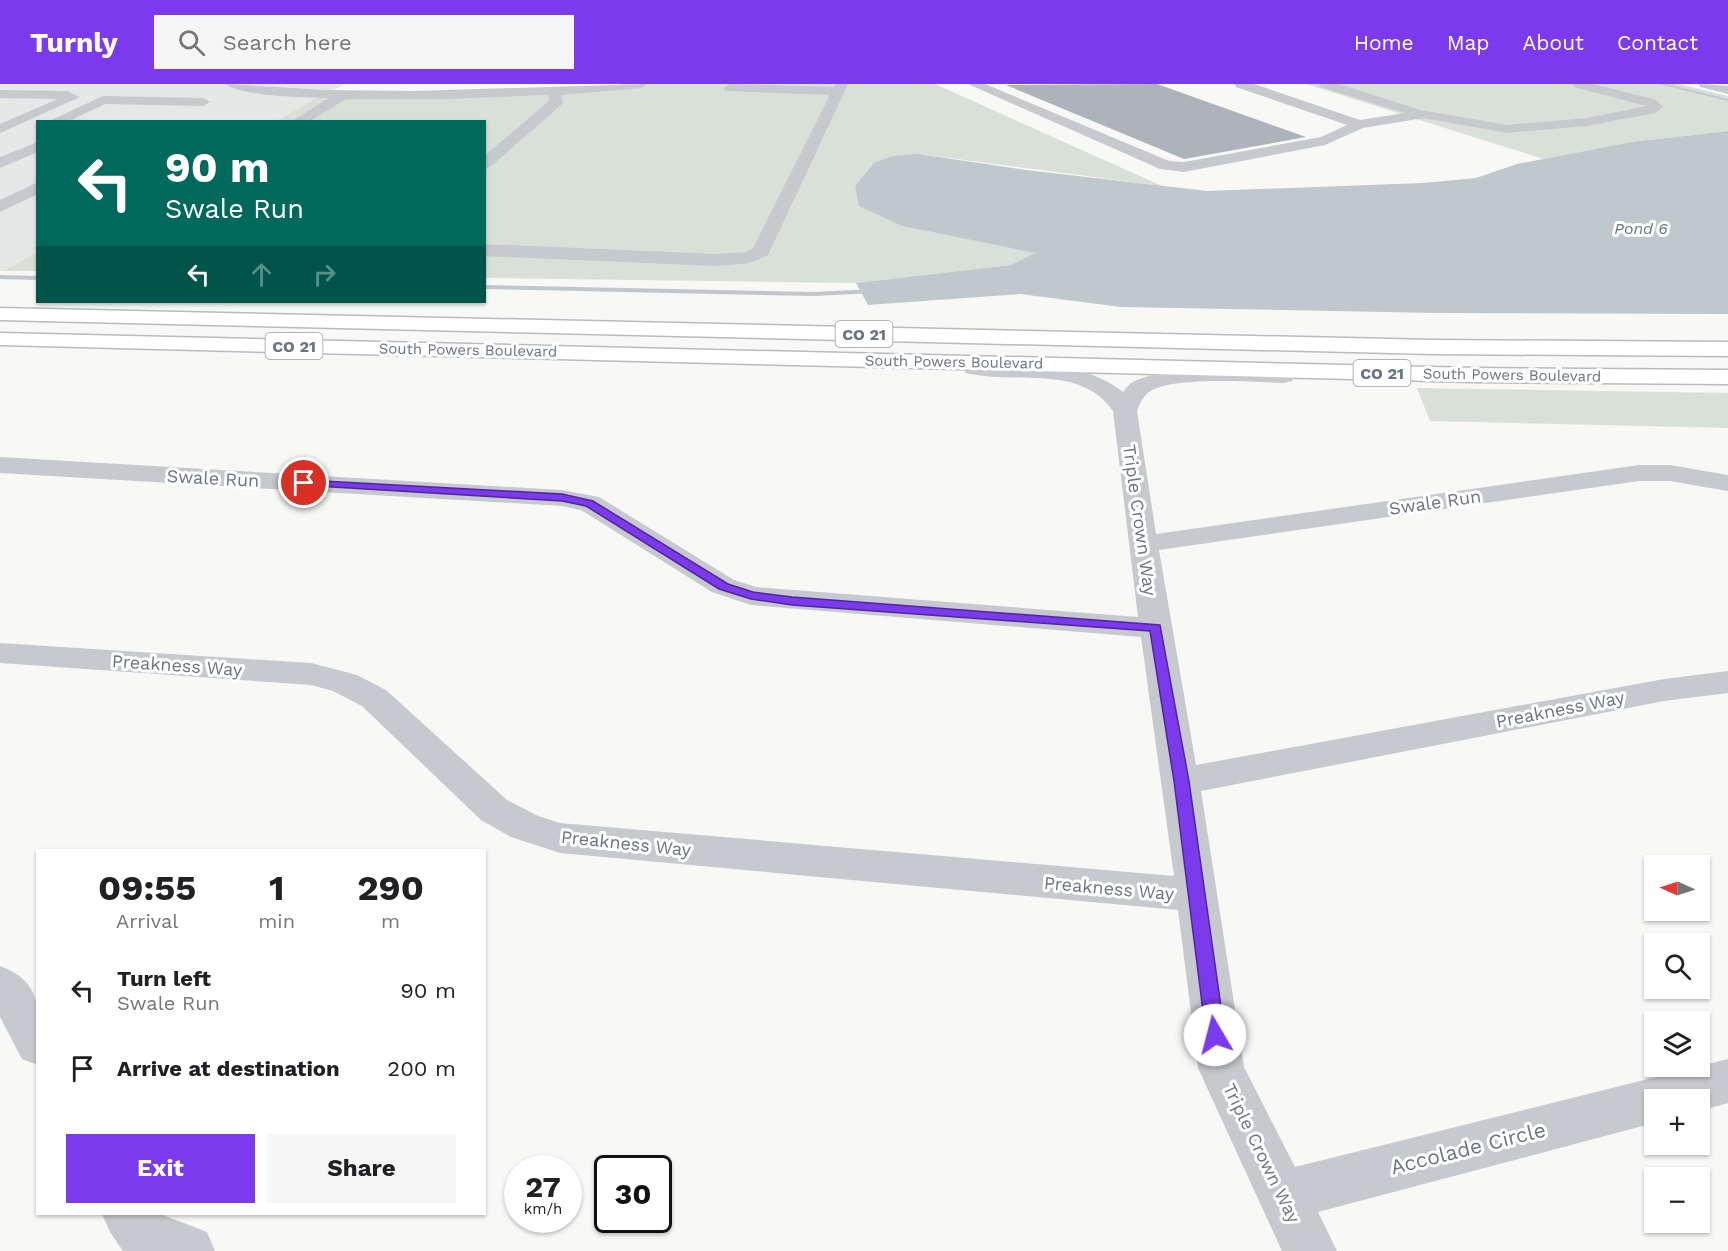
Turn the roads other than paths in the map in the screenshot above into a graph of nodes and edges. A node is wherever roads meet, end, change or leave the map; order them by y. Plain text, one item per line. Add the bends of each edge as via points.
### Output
1 (641, 84) edge
2 (974, 84) edge
3 (1241, 84) edge
4 (1325, 84) edge
5 (1579, 84) edge
6 (1705, 84) edge
7 (621, 85) edge
8 (129, 86) dead end
9 (841, 87) edge
10 (13, 88) dead end
11 (730, 88) dead end
12 (1728, 90) edge
13 (345, 91) edge
14 (554, 91) junction
15 (221, 93) edge
16 (0, 94) edge
17 (78, 95) junction
18 (132, 100) junction
19 (173, 101) junction
20 (1424, 114) junction
21 (136, 116) dead end
22 (174, 117) dead end
23 (58, 120) edge
24 (92, 120) edge
25 (301, 120) edge
26 (1359, 124) junction
27 (0, 129) edge
28 (34, 136) edge
29 (486, 162) edge
30 (0, 164) edge
31 (36, 164) edge
32 (36, 188) edge
33 (0, 207) edge
34 (486, 250) edge
35 (0, 314) edge
36 (0, 339) edge
37 (1728, 348) edge
38 (817, 358) junction
39 (1436, 374) junction
40 (1728, 377) edge
41 (1125, 411) junction
42 (0, 465) edge
43 (1728, 483) edge
44 (1143, 544) junction
45 (1155, 628) junction
46 (0, 653) edge
47 (1728, 682) edge
48 (1181, 781) junction
49 (1197, 895) junction
50 (0, 986) edge
51 (36, 1040) edge
52 (1728, 1081) edge
53 (1698, 1089) edge
54 (1644, 1103) edge
55 (1282, 1196) junction
56 (129, 1215) edge
57 (188, 1251) edge
58 (1310, 1251) edge

1 - 7 street
2 - 26 street via 1166,166 1184,167 1325,141
3 - 26 street
4 - 20 street
5 - 20 street via 1656,107 1587,122 1507,129
6 - 12 street
7 - 14 street
8 - 17 street
9 - 11 street
9 - 34 street via 761,251 750,257 715,260
10 - 16 street
13 - 14 street via 452,95
13 - 15 street
13 - 25 street
14 - 29 street via 556,102
15 - 19 street
15 - 22 street
16 - 17 street
17 - 27 street
18 - 19 street
18 - 23 street via 100,101
18 - 24 street
19 - 21 street
20 - 26 street
28 - 30 street
30 - 31 street
32 - 33 street
35 - 37 highway, South Powers Boulevard / CO 21 via 1434,347
36 - 38 highway, South Powers Boulevard / CO 21
38 - 39 highway, South Powers Boulevard / CO 21
38 - 41 street via 1053,373 1098,386 1115,397
39 - 40 highway, South Powers Boulevard / CO 21
39 - 41 street via 1175,377 1142,386 1131,396
41 - 44 street, Triple Crown Way
42 - 45 street, Swale Run via 562,498 589,503 697,572 751,596
43 - 44 street, Swale Run via 1670,473 1639,473
44 - 45 street, Triple Crown Way
45 - 48 street, Triple Crown Way
46 - 49 street, Preakness Way via 311,674 345,683 374,698 494,810 525,827 560,838
47 - 48 street, Preakness Way via 1652,692
48 - 49 street, Triple Crown Way
49 - 55 street, Triple Crown Way via 1221,1068
50 - 51 street via 12,994
52 - 53 street, Accolade Circle
54 - 55 street, Accolade Circle
55 - 58 street, Triple Crown Way
56 - 57 street via 143,1234

